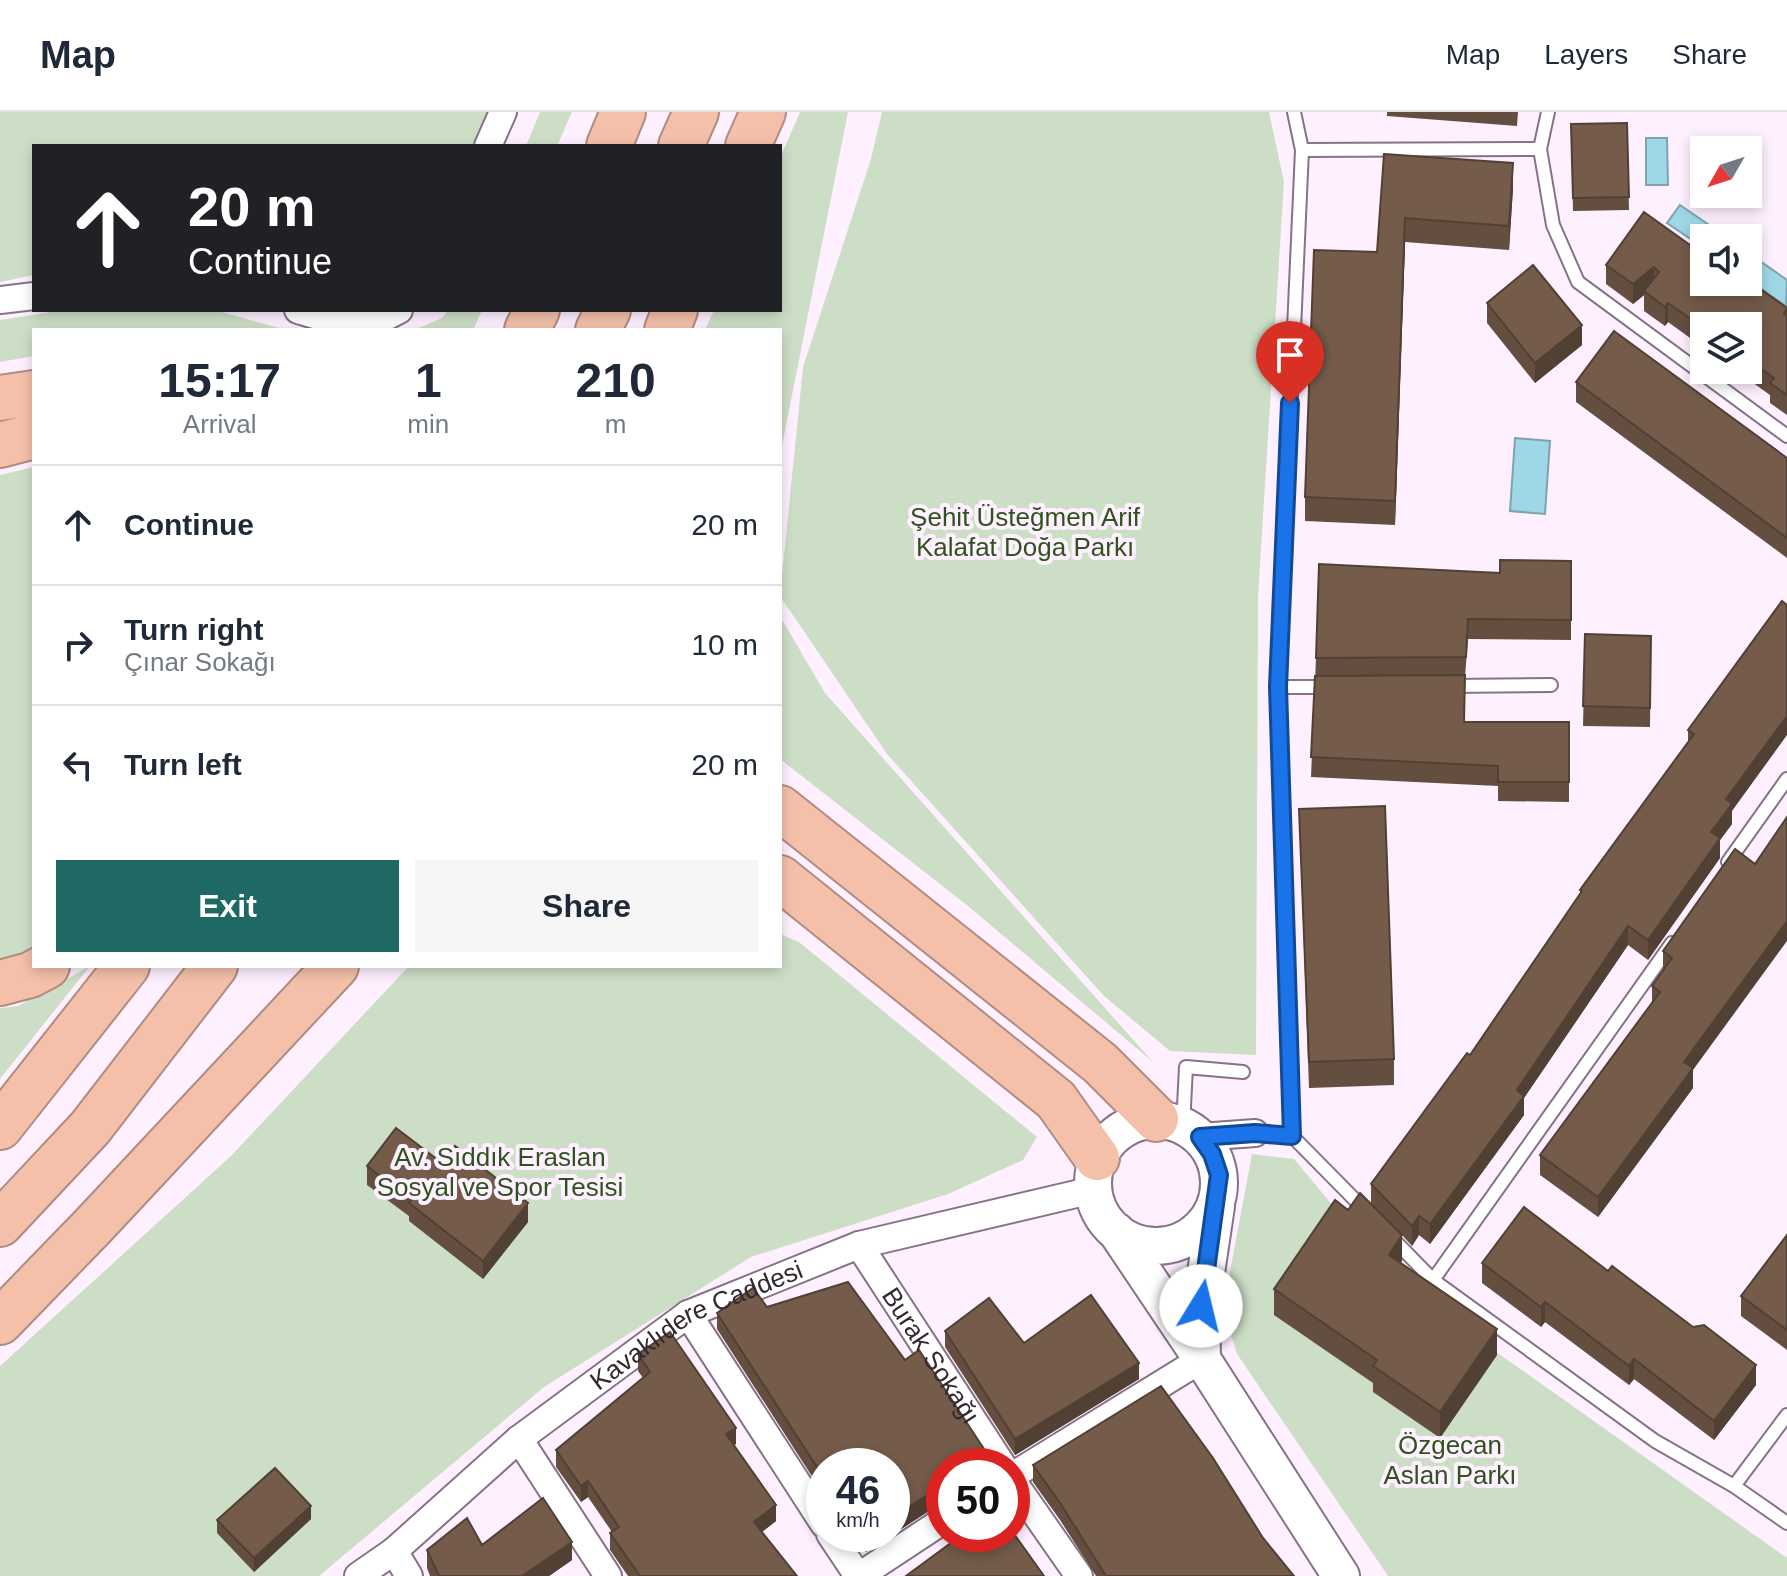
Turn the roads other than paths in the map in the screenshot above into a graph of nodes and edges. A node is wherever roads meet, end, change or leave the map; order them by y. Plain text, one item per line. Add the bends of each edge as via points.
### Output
1 (503, 112) edge
2 (623, 112) edge
3 (696, 112) edge
4 (763, 112) edge
5 (1294, 112) edge
6 (1548, 112) edge
7 (489, 144) edge
8 (610, 144) edge
9 (682, 144) edge
10 (749, 144) edge
11 (1540, 149) junction
12 (1302, 150) junction
13 (32, 296) edge
14 (0, 300) edge
15 (305, 312) edge
16 (395, 312) edge
17 (32, 393) edge
18 (0, 398) edge
19 (1787, 436) edge
20 (32, 437) edge
21 (0, 445) edge
22 (1551, 685) dead end
23 (1429, 686) edge
24 (1278, 687) junction
25 (1338, 687) edge
26 (1787, 779) edge
27 (782, 808) edge
28 (1723, 869) edge
29 (782, 880) edge
30 (1678, 933) edge
31 (43, 968) edge
32 (126, 968) edge
33 (213, 968) edge
34 (334, 968) edge
35 (0, 983) edge
36 (1243, 1072) dead end
37 (0, 1127) edge
38 (1180, 1127) junction
39 (1255, 1133) joint
40 (1292, 1136) junction
41 (1095, 1174) junction
42 (1218, 1196) junction
43 (0, 1224) edge
44 (1116, 1231) junction
45 (859, 1245) junction
46 (1433, 1280) junction
47 (688, 1314) junction
48 (0, 1322) edge
49 (1202, 1359) junction
50 (1787, 1415) edge
51 (519, 1439) junction
52 (991, 1448) edge
53 (1030, 1467) edge
54 (1734, 1486) junction
55 (806, 1496) edge
56 (1030, 1504) edge
57 (1787, 1523) edge
58 (926, 1532) edge
59 (394, 1551) junction
60 (842, 1552) edge
61 (1337, 1574) edge
62 (358, 1576) edge
63 (409, 1576) edge
64 (608, 1576) edge
65 (858, 1576) edge
66 (1079, 1576) edge

1 - 7 street
2 - 8 highway
3 - 9 highway
4 - 10 highway
5 - 12 lane
6 - 11 lane
11 - 12 lane
11 - 19 lane via 1553,225 1578,282
12 - 24 lane
13 - 14 street
15 - 16 street via 370,324
17 - 18 highway
20 - 21 highway
22 - 23 lane
24 - 25 lane
24 - 40 lane
26 - 28 lane
27 - 38 highway
29 - 41 highway via 1056,1100
30 - 46 lane
31 - 35 highway
32 - 37 highway
33 - 43 highway via 90,1128
34 - 48 highway
36 - 38 lane via 1186,1067
38 - 39 street
38 - 41 main road via 1135,1122 1119,1130 1106,1143
38 - 42 main road via 1212,1154
39 - 40 lane
40 - 46 lane
41 - 44 main road via 1104,1220
41 - 45 street, Kavaklıdere Caddesi
42 - 44 main road via 1200,1228 1177,1242 1150,1245
42 - 49 main road via 1201,1306
44 - 49 main road
45 - 47 street, Kavaklıdere Caddesi
45 - 52 street, Burak Sokağı
46 - 54 lane via 1655,1441
47 - 51 street, Kavaklıdere Caddesi
47 - 55 street
49 - 53 street
49 - 61 main road
50 - 54 lane
51 - 59 street, Kavaklıdere Caddesi
51 - 64 street
54 - 57 lane
56 - 66 street
58 - 65 street
59 - 62 street, Kavaklıdere Caddesi
59 - 63 street
60 - 65 street

